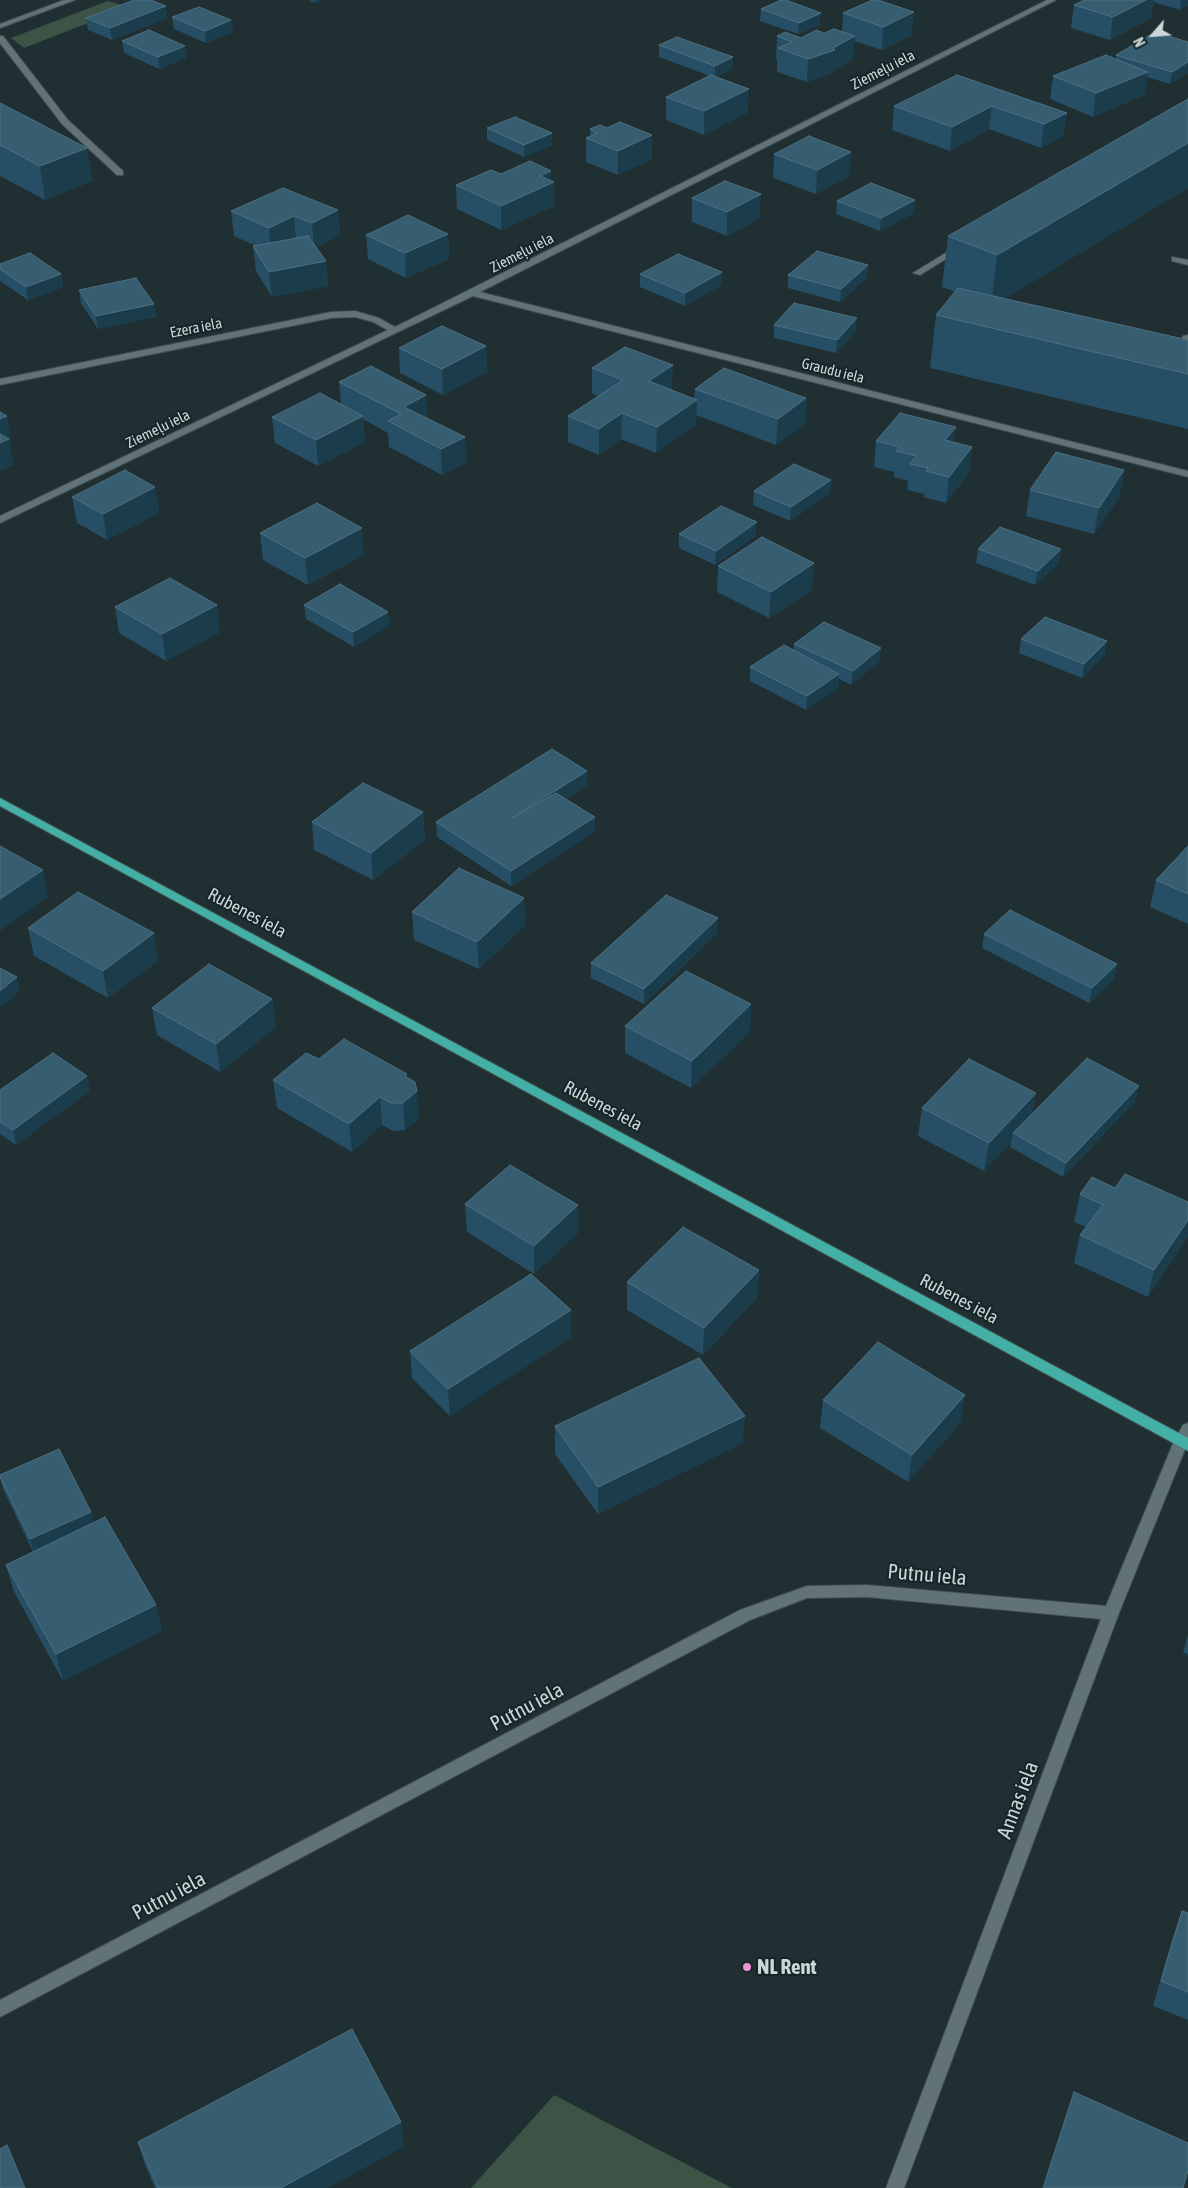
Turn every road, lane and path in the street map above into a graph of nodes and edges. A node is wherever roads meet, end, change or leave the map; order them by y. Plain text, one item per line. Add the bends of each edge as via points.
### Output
1 (71, 0) edge
2 (1052, 0) edge
3 (0, 26) edge
4 (0, 38) edge
5 (120, 173) dead end
6 (968, 244) edge
7 (1175, 259) dead end
8 (1188, 264) edge
9 (917, 273) dead end
10 (472, 293) junction
11 (394, 330) junction
12 (0, 382) edge
13 (1188, 474) edge
14 (0, 520) edge
15 (0, 800) edge
16 (1186, 1438) edge
17 (1111, 1613) junction
18 (0, 2009) edge
19 (895, 2188) edge

1 - 3 street
2 - 10 street, Ziemeļu iela
4 - 5 street via 65,122
6 - 9 street
7 - 8 street
10 - 11 street, Ziemeļu iela
10 - 13 street, Graudu iela
11 - 12 street, Ezera iela via 355,314 331,315
11 - 14 street, Ziemeļu iela
15 - 16 main road, Rubenes iela
16 - 17 street, Annas iela
17 - 18 street, Putnu iela via 867,1591 807,1592 745,1615
17 - 19 street, Annas iela

